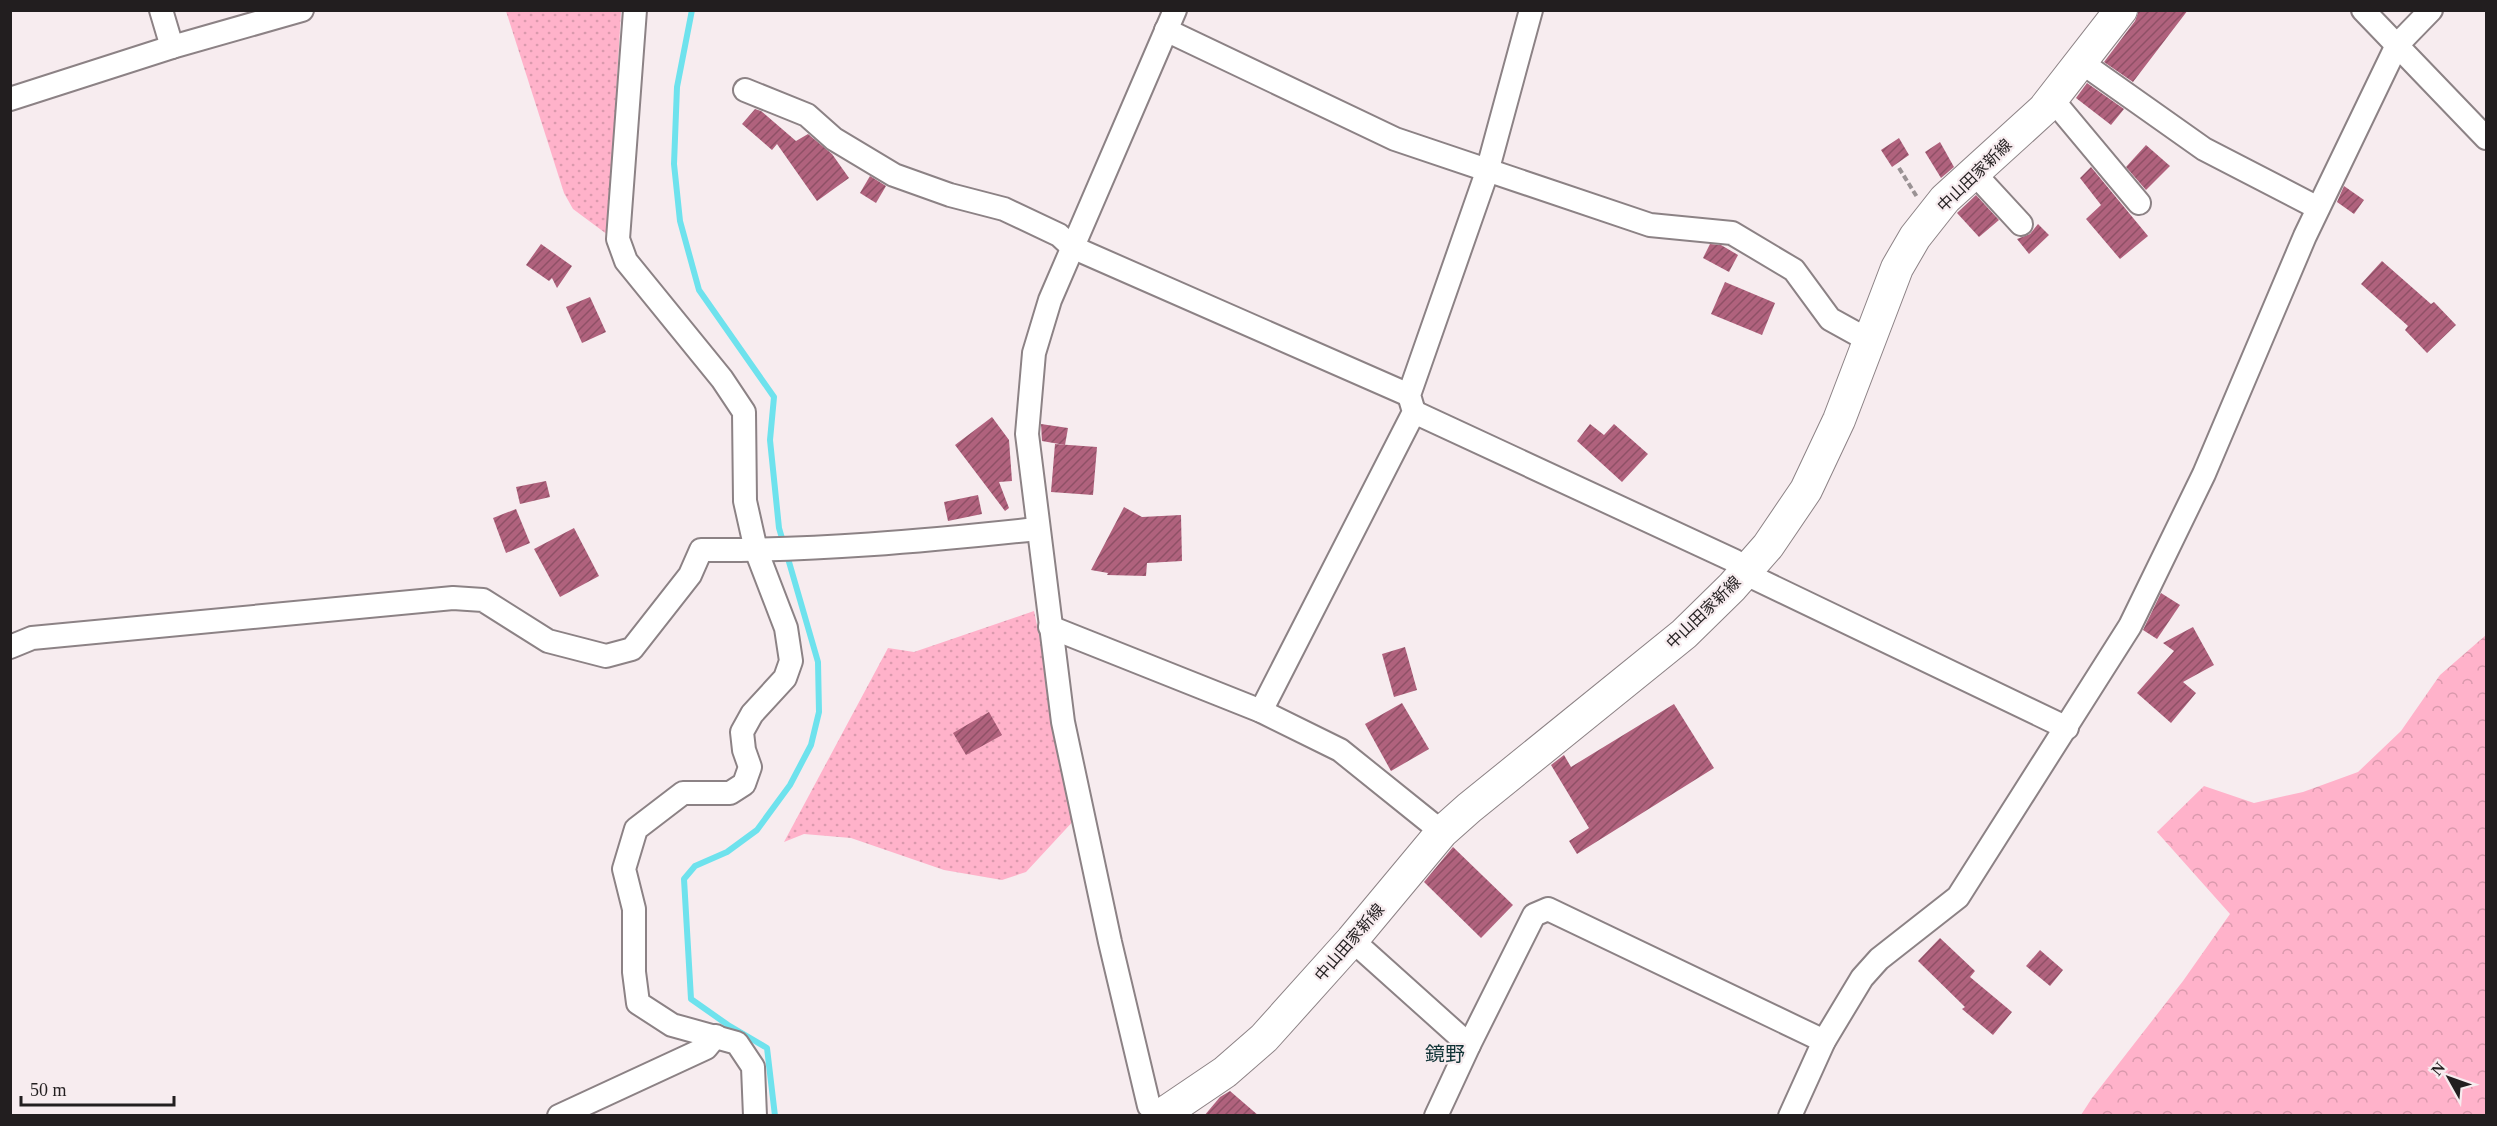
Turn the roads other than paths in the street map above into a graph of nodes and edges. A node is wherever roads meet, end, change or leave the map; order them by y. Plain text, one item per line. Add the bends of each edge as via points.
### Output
1 (161, 10) edge
2 (302, 10) edge
3 (635, 10) edge
4 (1531, 10) edge
5 (2121, 10) edge
6 (2363, 10) edge
7 (2431, 10) edge
8 (1171, 20) edge
9 (2397, 45) junction
10 (172, 47) junction
11 (2081, 62) junction
12 (745, 90) dead end
13 (10, 99) edge
14 (2052, 99) junction
15 (2487, 138) edge
16 (1487, 172) junction
17 (1974, 173) junction
18 (2139, 203) dead end
19 (2318, 208) junction
20 (2021, 224) dead end
21 (1072, 247) junction
22 (1868, 340) junction
23 (1411, 404) junction
24 (1037, 529) junction
25 (756, 550) junction
26 (1744, 573) junction
27 (1050, 627) junction
28 (10, 647) edge
29 (1261, 711) junction
30 (2067, 728) junction
31 (1442, 832) junction
32 (1352, 940) junction
33 (716, 1036) junction
34 (1824, 1041) junction
35 (1469, 1045) junction
36 (1164, 1115) edge
37 (560, 1116) edge
38 (755, 1116) edge
39 (1436, 1116) edge
40 (1790, 1116) edge

1 - 10 street
2 - 10 street
3 - 25 street via 618,239 627,261 744,412 745,501
4 - 16 street
5 - 11 main road, 中山田家新線
6 - 9 street
7 - 9 street
8 - 16 street via 1395,139
8 - 21 street
9 - 15 street
9 - 19 street
10 - 13 street
11 - 14 main road, 中山田家新線
11 - 19 street via 2204,149
12 - 21 street via 807,115 834,139 894,175 1004,209 1059,235
14 - 17 main road, 中山田家新線
14 - 18 street
16 - 22 street via 1650,225 1732,233 1794,270 1830,319
16 - 23 street
17 - 20 street
17 - 22 main road, 中山田家新線 via 1945,199 1915,237 1897,268
19 - 30 street via 2204,474 2130,626
21 - 23 street
21 - 24 street via 1034,353 1027,434
22 - 26 main road, 中山田家新線 via 1839,420 1806,490 1768,546
23 - 26 street via 1735,561
23 - 29 street
24 - 25 street via 895,544
24 - 27 street
25 - 28 street via 701,550 690,575 632,649 606,656 548,641 483,600 453,598 32,638
25 - 33 street via 786,628 791,661 785,678 752,714 742,732 750,767 744,784 730,793 683,793 636,830 624,868 634,909 638,1003 672,1025
26 - 30 street
26 - 31 main road, 中山田家新線 via 1684,634
27 - 29 street
27 - 36 street via 1063,722 1110,942 1149,1106
29 - 31 street via 1340,750
30 - 34 street via 1958,897 1879,959 1862,978
31 - 32 main road, 中山田家新線
32 - 35 street
32 - 36 main road, 中山田家新線 via 1264,1038 1225,1072
33 - 37 street via 706,1048
33 - 38 street via 737,1043 753,1067
34 - 35 street via 1548,909 1534,915
34 - 40 street
35 - 39 street

